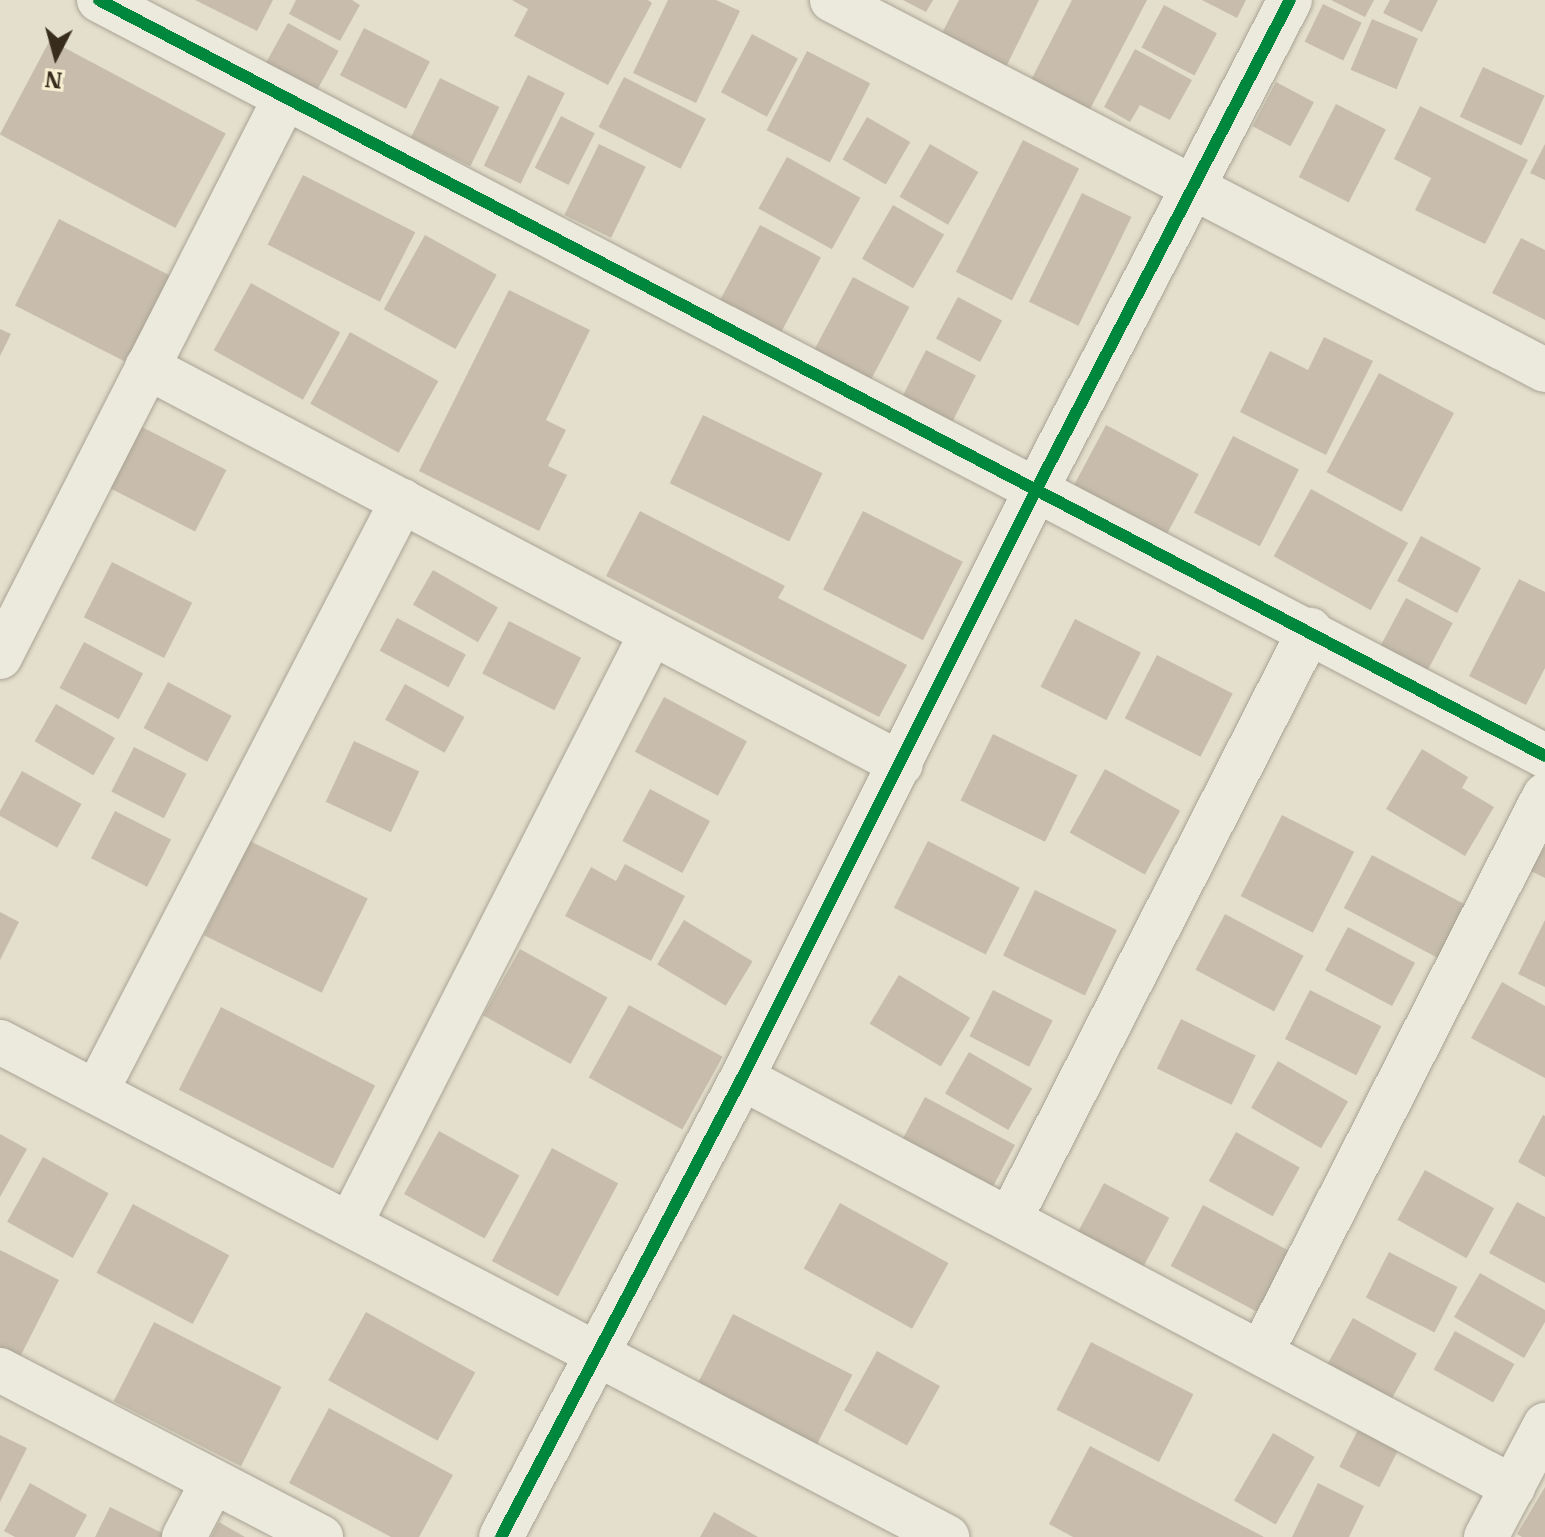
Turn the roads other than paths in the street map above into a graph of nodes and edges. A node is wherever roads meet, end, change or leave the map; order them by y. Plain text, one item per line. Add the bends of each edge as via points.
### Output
1 (99, 0) edge
2 (832, 0) edge
3 (1290, 0) edge
4 (285, 98) junction
5 (1192, 188) junction
6 (147, 367) junction
7 (1545, 370) edge
8 (1036, 490) junction
9 (402, 501) junction
10 (1310, 630) junction
11 (651, 634) junction
12 (0, 657) edge
13 (1545, 756) edge
14 (901, 764) junction
15 (1545, 795) edge
16 (0, 1042) edge
17 (742, 1078) junction
18 (96, 1092) junction
19 (1011, 1217) junction
20 (350, 1224) junction
21 (1261, 1353) junction
22 (595, 1355) junction
23 (0, 1370) edge
24 (1545, 1425) edge
25 (212, 1483) junction
26 (1513, 1487) junction
27 (184, 1537) edge
28 (321, 1537) edge
29 (501, 1537) edge
30 (947, 1537) edge
31 (1486, 1537) edge

1 - 4 street
2 - 5 street
3 - 5 street
4 - 6 street
4 - 8 street
5 - 7 street
5 - 8 street
6 - 9 street
6 - 12 street
8 - 10 street
8 - 14 street
9 - 11 street
9 - 18 street
10 - 13 street
10 - 19 street
11 - 14 street
11 - 20 street
14 - 17 street
15 - 21 street
16 - 18 street
17 - 19 street
17 - 22 street
18 - 20 street
19 - 21 street
20 - 22 street
21 - 26 street
22 - 29 street
22 - 30 street
23 - 25 street
24 - 26 street
25 - 27 street
25 - 28 street
26 - 31 street

